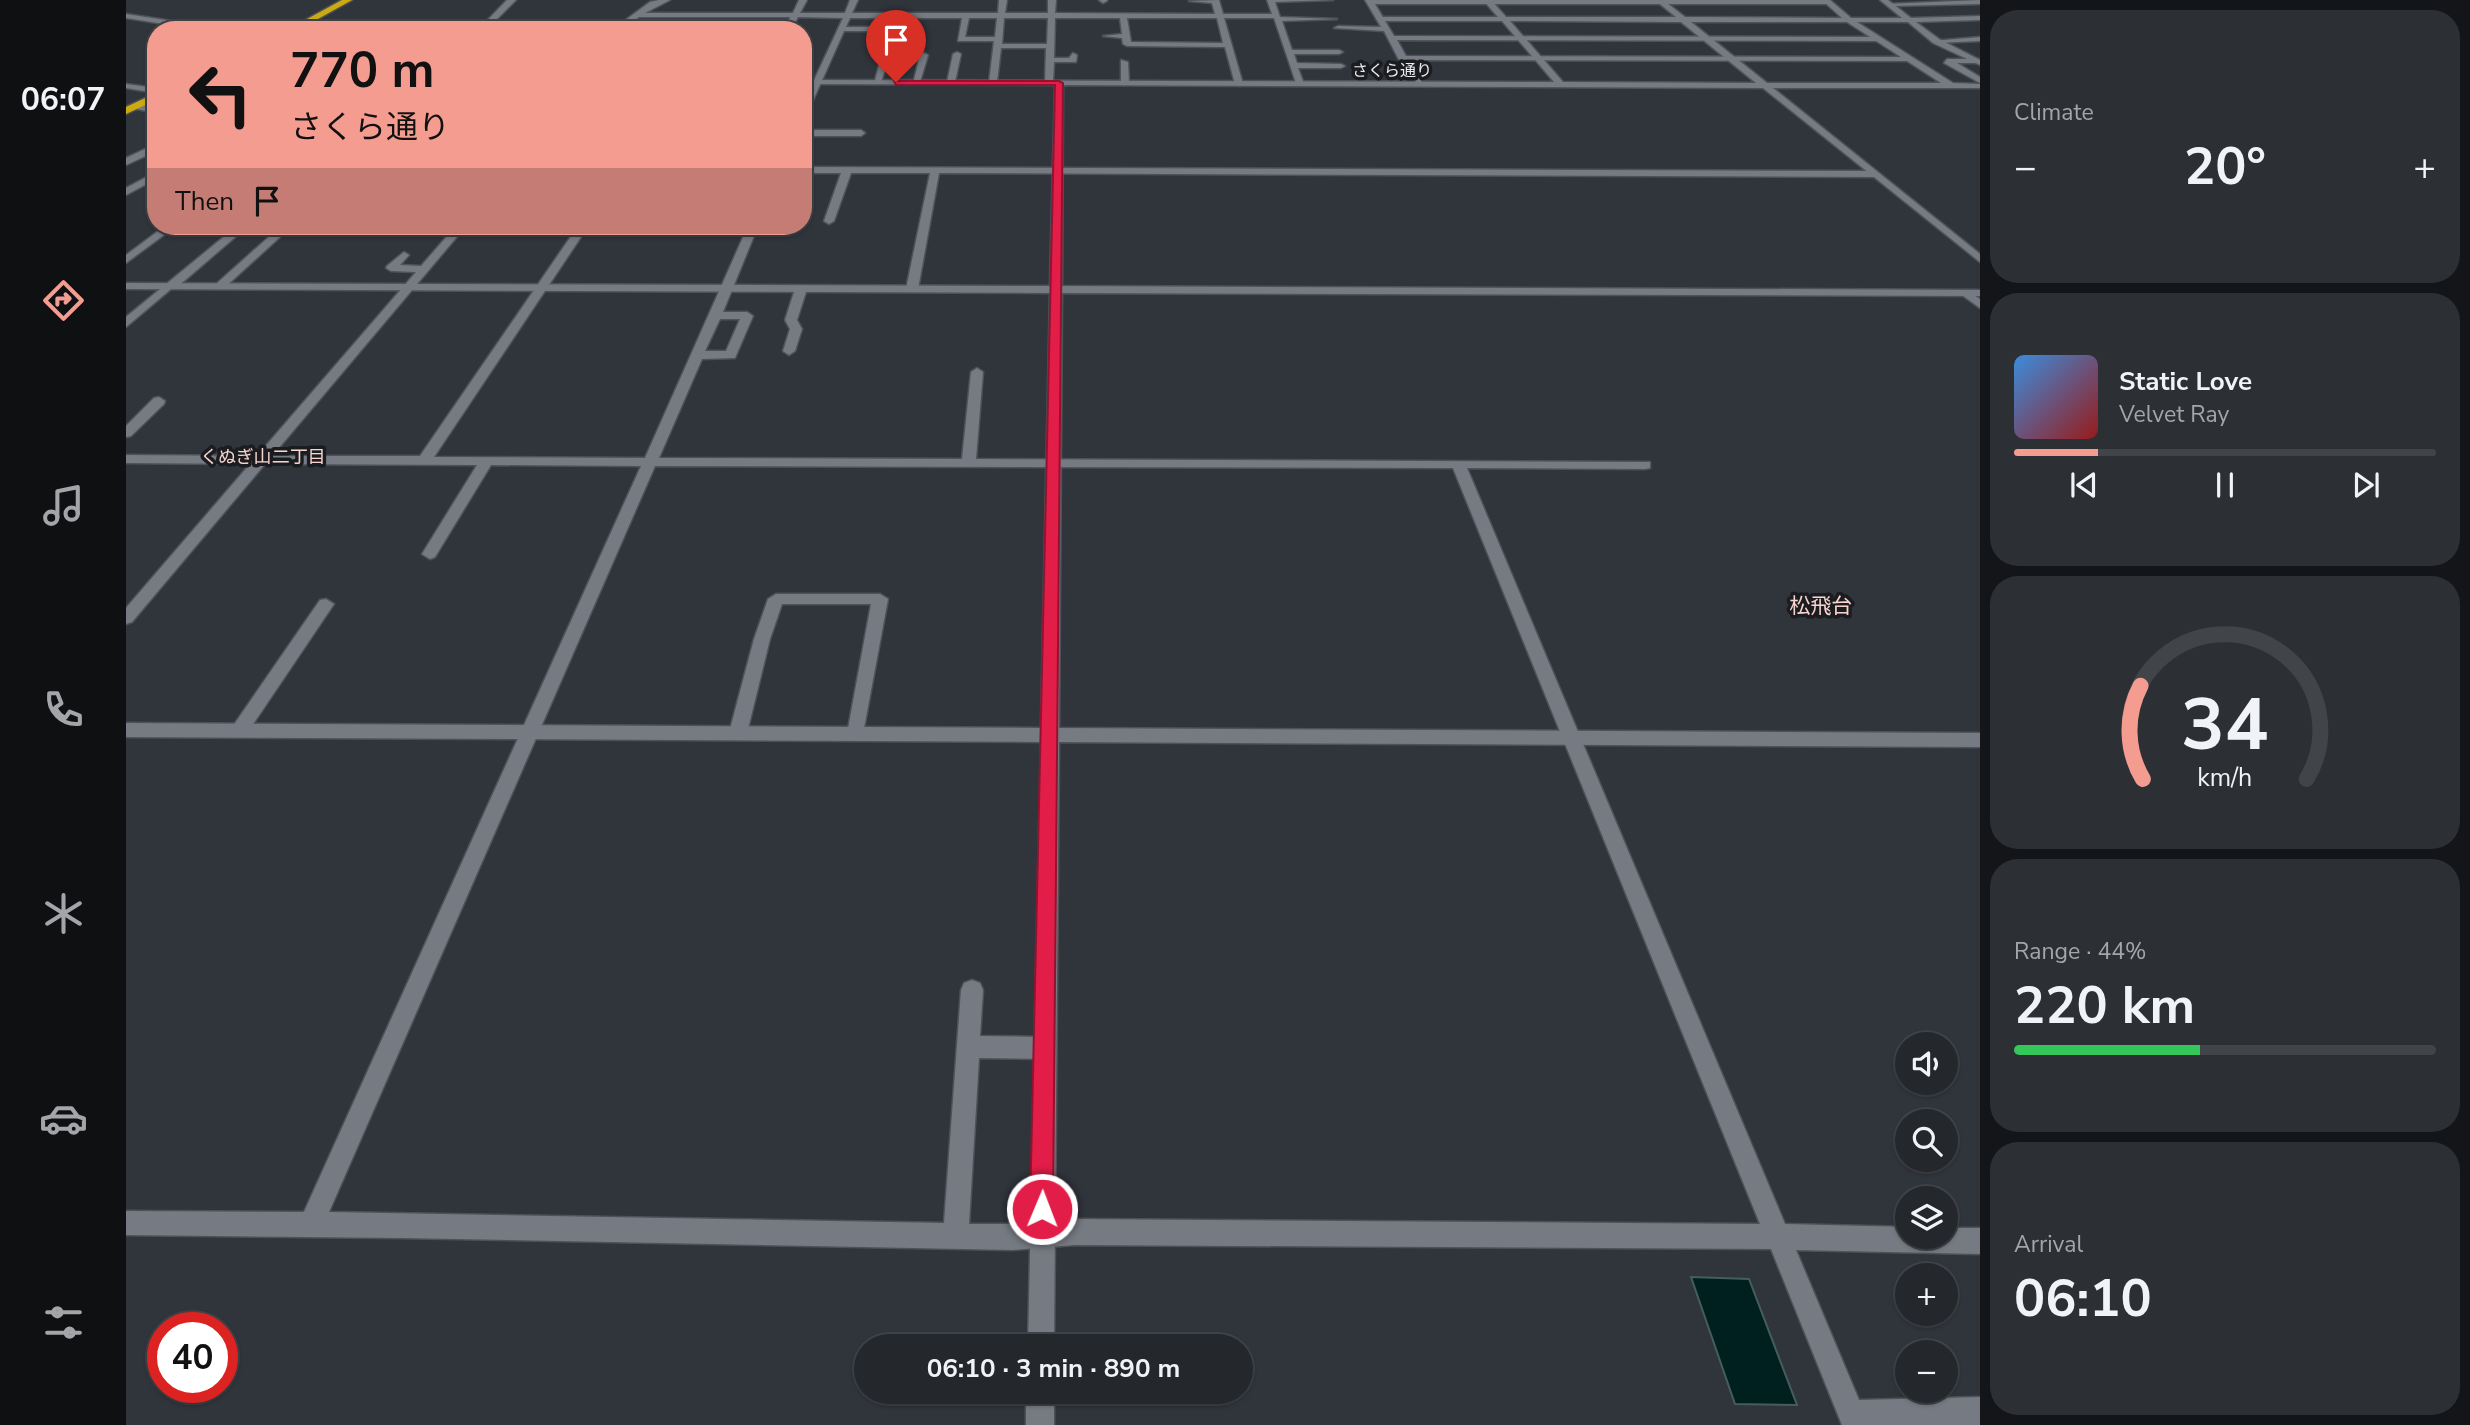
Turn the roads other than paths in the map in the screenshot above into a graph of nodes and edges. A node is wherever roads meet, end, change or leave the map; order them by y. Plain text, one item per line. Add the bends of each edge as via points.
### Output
1 (348, 0) edge
2 (512, 0) edge
3 (666, 0) edge
4 (803, 0) edge
5 (854, 0) edge
6 (1003, 0) edge
7 (1328, 0) edge
8 (1369, 1) edge
9 (1488, 1) edge
10 (1661, 1) edge
11 (1827, 1) edge
12 (1979, 1) edge
13 (1887, 2) edge
14 (736, 4) dead end
15 (769, 4) dead end
16 (1170, 5) dead end
17 (1192, 5) edge
18 (1218, 6) edge
19 (1051, 7) edge
20 (1078, 7) dead end
21 (1336, 10) dead end
22 (638, 15) junction
23 (795, 15) junction
24 (847, 15) junction
25 (893, 15) junction
26 (966, 15) junction
27 (1001, 15) junction
28 (1276, 15) junction
29 (126, 16) edge
30 (1172, 16) junction
31 (1980, 18) edge
32 (726, 19) junction
33 (760, 19) junction
34 (1333, 19) dead end
35 (1380, 19) junction
36 (1504, 19) junction
37 (1124, 20) junction
38 (1684, 20) junction
39 (1849, 20) junction
40 (1909, 20) junction
41 (159, 21) edge
42 (308, 21) edge
43 (489, 21) edge
44 (629, 21) edge
45 (792, 21) edge
46 (1098, 24) dead end
47 (1173, 25) dead end
48 (1338, 28) dead end
49 (841, 29) junction
50 (1385, 29) junction
51 (1175, 35) dead end
52 (1107, 36) dead end
53 (1126, 36) junction
54 (1391, 38) junction
55 (1521, 38) junction
56 (1707, 39) junction
57 (1879, 39) junction
58 (1980, 39) edge
59 (1967, 40) junction
60 (1936, 41) junction
61 (999, 43) junction
62 (1177, 45) junction
63 (1228, 45) junction
64 (1980, 45) edge
65 (1051, 46) junction
66 (887, 51) dead end
67 (1289, 52) junction
68 (1339, 52) dead end
69 (957, 54) dead end
70 (924, 55) dead end
71 (1073, 55) dead end
72 (1402, 58) junction
73 (1538, 58) junction
74 (1731, 59) junction
75 (1909, 59) junction
76 (1050, 60) junction
77 (1124, 62) dead end
78 (1978, 62) edge
79 (1293, 65) junction
80 (1341, 66) dead end
81 (812, 82) edge
82 (817, 82) junction
83 (877, 82) junction
84 (916, 82) junction
85 (951, 82) junction
86 (993, 82) junction
87 (1054, 83) junction
88 (1125, 83) junction
89 (1239, 84) junction
90 (1300, 84) junction
91 (1419, 84) junction
92 (1980, 84) edge
93 (1561, 85) junction
94 (1765, 85) junction
95 (128, 86) dead end
96 (1951, 86) junction
97 (147, 93) edge
98 (812, 93) edge
99 (147, 100) edge
100 (130, 108) edge
101 (812, 133) edge
102 (861, 133) dead end
103 (147, 152) edge
104 (126, 162) edge
105 (812, 170) edge
106 (847, 170) junction
107 (936, 170) junction
108 (1057, 170) junction
109 (126, 171) edge
110 (147, 173) edge
111 (1875, 174) junction
112 (147, 179) edge
113 (126, 192) edge
114 (829, 221) dead end
115 (159, 235) edge
116 (232, 235) edge
117 (453, 235) edge
118 (577, 235) edge
119 (749, 235) edge
120 (275, 237) dead end
121 (404, 255) dead end
122 (1980, 259) edge
123 (126, 260) edge
124 (424, 269) junction
125 (126, 286) edge
126 (170, 286) junction
127 (220, 286) junction
128 (409, 287) junction
129 (541, 288) junction
130 (726, 289) junction
131 (801, 289) junction
132 (912, 289) junction
133 (1056, 290) junction
134 (1966, 293) junction
135 (1980, 293) edge
136 (1980, 305) edge
137 (716, 315) junction
138 (126, 323) edge
139 (789, 351) dead end
140 (699, 355) junction
141 (977, 372) dead end
142 (159, 401) dead end
143 (126, 432) edge
144 (126, 459) edge
145 (425, 459) junction
146 (261, 460) junction
147 (488, 460) junction
148 (651, 461) junction
149 (969, 463) junction
150 (1052, 463) junction
151 (1458, 464) junction
152 (1645, 465) dead end
153 (430, 554) dead end
154 (308, 604) dead end
155 (126, 618) edge
156 (126, 730) edge
157 (239, 731) junction
158 (531, 731) junction
159 (738, 733) junction
160 (856, 734) junction
161 (1049, 735) junction
162 (1571, 738) junction
163 (1980, 740) edge
164 (972, 990) dead end
165 (968, 1047) junction
166 (1044, 1048) junction
167 (126, 1223) edge
168 (311, 1224) junction
169 (1042, 1235) junction
170 (956, 1236) junction
171 (1777, 1236) junction
172 (1980, 1241) edge
173 (1041, 1334) edge
174 (1041, 1404) edge
175 (1980, 1411) edge
176 (1853, 1419) edge
177 (1040, 1425) edge

1 - 42 highway
2 - 43 street
3 - 22 street
4 - 23 street
5 - 24 street
6 - 27 street
7 - 28 street via 1270,0
8 - 9 street
8 - 35 street
9 - 10 street
9 - 36 street
10 - 11 street
10 - 38 street
11 - 39 street
12 - 13 street
13 - 40 street
14 - 32 street
15 - 33 street
16 - 30 street
17 - 18 street
18 - 28 street
18 - 30 street
18 - 63 street
19 - 20 street
19 - 27 street
19 - 37 street
19 - 65 street
21 - 28 street
22 - 32 street
22 - 44 street
23 - 24 street
23 - 33 street
23 - 45 street
24 - 25 street
24 - 49 street
25 - 26 street via 952,11
25 - 49 street via 887,29
26 - 27 street
26 - 61 street via 961,39
27 - 61 street
28 - 34 street
28 - 67 street
29 - 41 street
30 - 37 street
30 - 47 street
31 - 40 street
32 - 33 street
35 - 36 street
35 - 50 street
36 - 38 street
36 - 55 street
37 - 46 street
37 - 53 street
38 - 39 street
38 - 56 street
39 - 40 street
39 - 57 street
40 - 60 street
48 - 50 street
49 - 82 street
50 - 54 street
51 - 62 street
52 - 53 street
53 - 62 street via 1126,44
54 - 55 street
54 - 72 street
55 - 56 street
55 - 73 street
56 - 57 street
56 - 74 street
57 - 75 street
58 - 59 street
59 - 60 street
59 - 64 street
60 - 78 street
61 - 65 street
61 - 86 street
62 - 63 street
63 - 89 street
65 - 76 street
66 - 83 street
67 - 68 street
67 - 79 street
69 - 85 street
70 - 84 street
71 - 76 street via 1073,60
72 - 73 street
72 - 91 street
73 - 74 street
73 - 93 street
74 - 75 street
74 - 94 street
75 - 96 street
76 - 87 street
77 - 88 street
78 - 92 street via 1947,61
79 - 80 street
79 - 90 street
81 - 82 street, さくら通り
82 - 83 street, さくら通り
82 - 98 street
83 - 84 street, さくら通り
84 - 85 street, さくら通り
85 - 86 street, さくら通り
86 - 87 street, さくら通り
87 - 88 street, さくら通り
87 - 108 street
88 - 89 street, さくら通り
89 - 90 street, さくら通り
90 - 91 street, さくら通り
91 - 93 street, さくら通り
92 - 96 street, さくら通り
93 - 94 street, さくら通り
94 - 96 street, さくら通り
94 - 111 street
95 - 97 street
99 - 100 highway
101 - 102 street
103 - 104 street
105 - 106 street
106 - 107 street
106 - 114 street
107 - 108 street
107 - 132 street
108 - 111 street
108 - 133 street
109 - 110 street
111 - 122 street
112 - 113 street
115 - 123 street
116 - 126 street
117 - 124 street
118 - 129 street
119 - 130 street
120 - 127 street
121 - 124 street via 391,268
124 - 128 street
125 - 126 street
126 - 127 street
126 - 138 street
127 - 128 street
128 - 129 street
128 - 146 street
129 - 130 street
129 - 145 street
130 - 131 street
130 - 137 street
131 - 132 street
131 - 139 street via 791,320 796,329
132 - 133 street
133 - 134 street
133 - 150 street
134 - 135 street
134 - 136 street
137 - 140 street
137 - 140 street via 747,316 732,355
140 - 148 street
141 - 149 street
142 - 143 street
144 - 146 street
145 - 146 street
145 - 147 street
146 - 155 street
147 - 148 street
147 - 153 street
148 - 149 street
148 - 158 street
149 - 150 street
150 - 151 street
150 - 161 street
151 - 152 street
151 - 162 street
154 - 157 street via 331,604
156 - 157 street
157 - 158 street
158 - 159 street
158 - 168 street
159 - 160 street
159 - 160 street via 776,599 880,600
160 - 161 street
161 - 162 street
161 - 166 street
162 - 163 street
162 - 171 street
164 - 165 street
165 - 166 street
165 - 170 street
166 - 169 street
167 - 168 street
168 - 170 street
169 - 170 street
169 - 171 street
169 - 173 street
171 - 172 street
171 - 176 street
174 - 177 street
175 - 176 street

